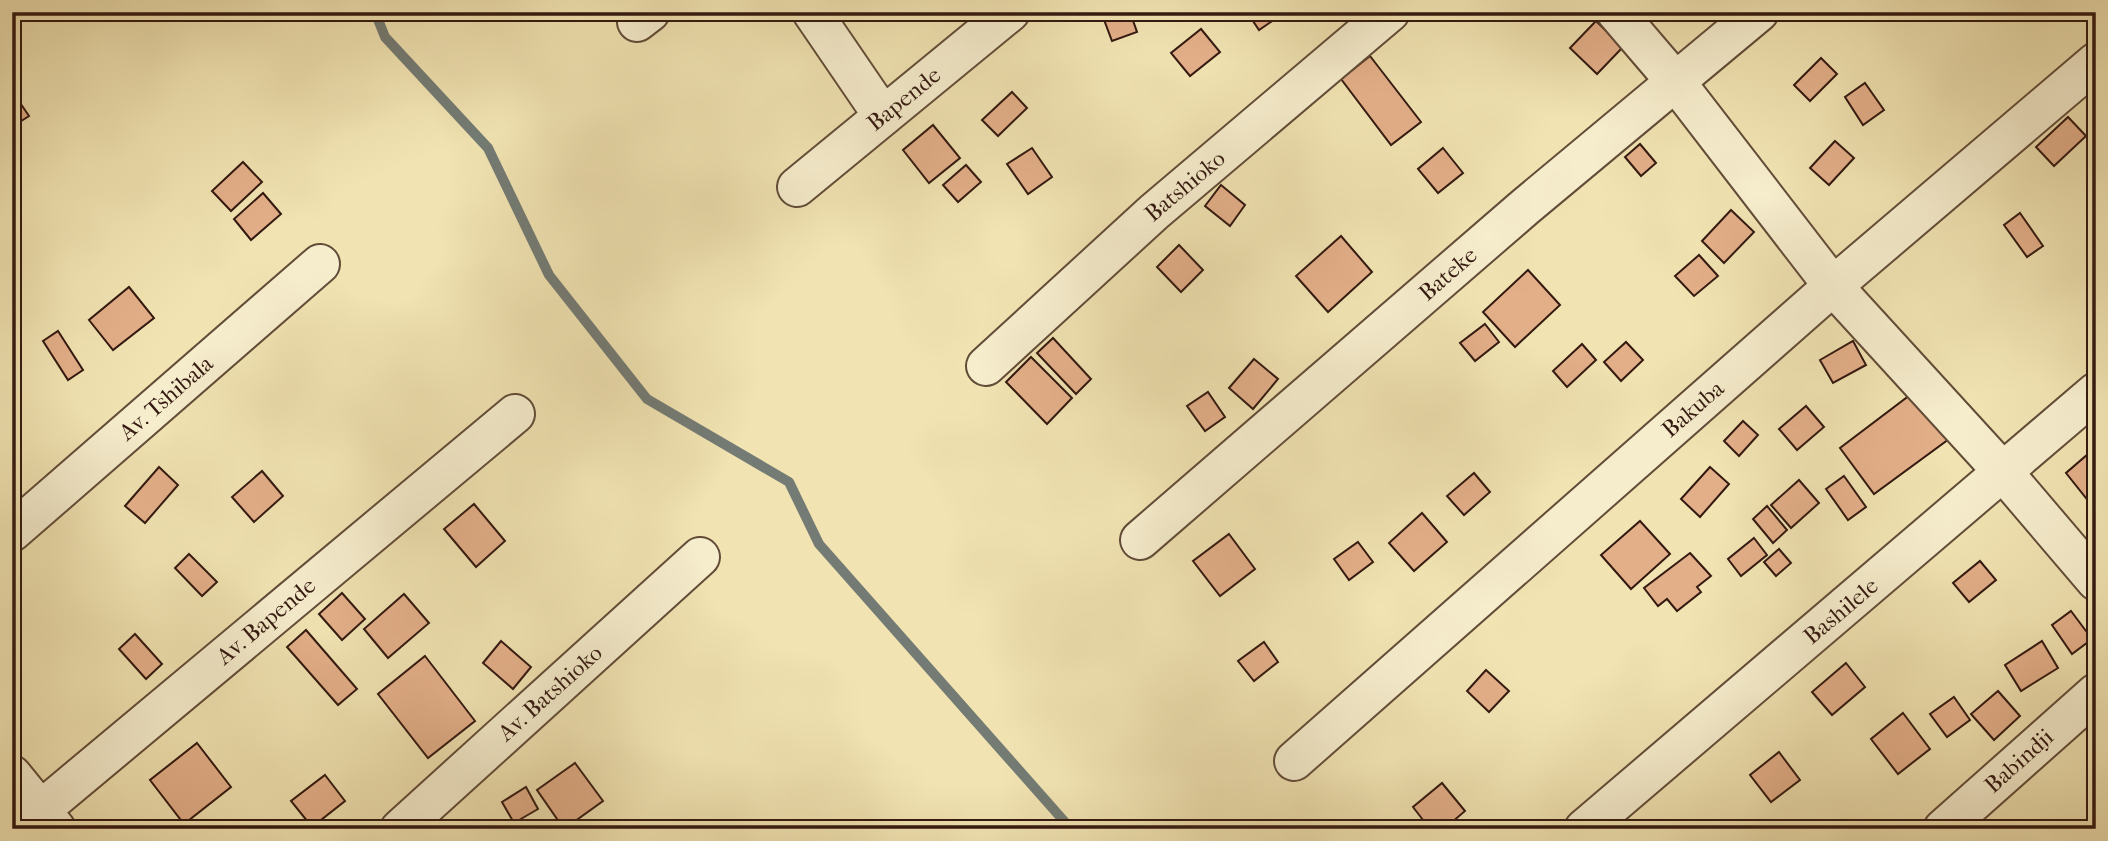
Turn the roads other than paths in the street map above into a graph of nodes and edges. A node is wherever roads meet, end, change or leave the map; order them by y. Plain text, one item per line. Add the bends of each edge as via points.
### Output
1 (812, 12) edge
2 (1010, 12) edge
3 (1391, 12) edge
4 (1616, 12) edge
5 (1759, 12) edge
6 (2096, 62) edge
7 (1675, 81) junction
8 (883, 116) junction
9 (797, 187) dead end
10 (320, 264) dead end
11 (1833, 286) junction
12 (986, 366) dead end
13 (2096, 392) edge
14 (515, 414) dead end
15 (2004, 473) junction
16 (12, 532) edge
17 (1140, 540) dead end
18 (701, 557) dead end
19 (2096, 581) edge
20 (2096, 694) edge
21 (1294, 761) dead end
22 (12, 775) edge
23 (38, 822) edge
24 (400, 829) edge
25 (1584, 829) edge
26 (1943, 829) edge

1 - 8 street
2 - 8 street, Bapende
3 - 12 street, Batshioko via 1154,212
4 - 7 street
5 - 7 street, Bateke
6 - 11 street, Bakuba
7 - 11 street
7 - 17 street, Bateke
8 - 9 street, Bapende
10 - 16 street, Av. Tshibala
11 - 15 street
11 - 21 street, Bakuba
13 - 15 street, Bashilele
14 - 23 street, Av. Bapende
15 - 19 street
15 - 25 street, Bashilele
18 - 24 street, Av. Batshioko
20 - 26 street, Babindji
22 - 23 street

